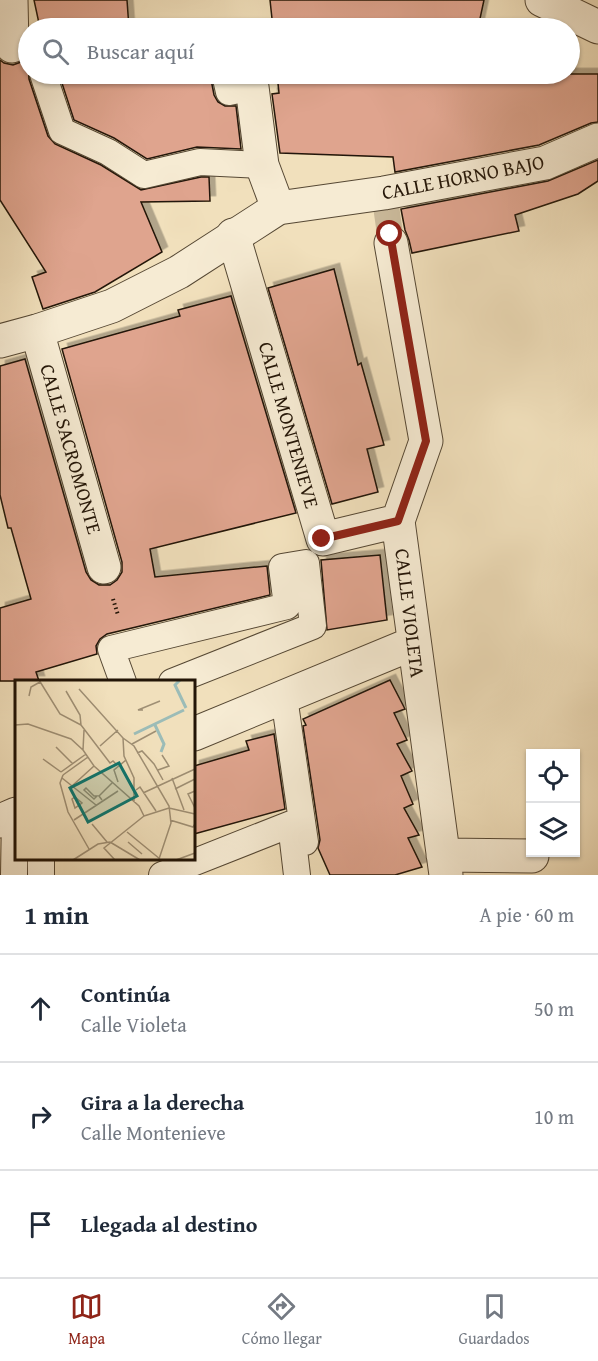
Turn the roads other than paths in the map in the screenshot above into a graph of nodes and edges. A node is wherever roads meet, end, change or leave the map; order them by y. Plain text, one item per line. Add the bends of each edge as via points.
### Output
1 (11, 0) edge
2 (542, 0) edge
3 (579, 18) edge
4 (580, 18) edge
5 (598, 27) edge
6 (13, 46) edge
7 (46, 84) edge
8 (240, 84) edge
9 (598, 140) edge
10 (262, 165) junction
11 (278, 208) junction
12 (233, 235) junction
13 (391, 238) tunnel mouth
14 (37, 331) junction
15 (0, 341) edge
16 (398, 521) junction
17 (104, 567) dead end
18 (124, 636) junction
19 (414, 643) junction
20 (123, 680) edge
21 (137, 680) edge
22 (175, 680) edge
23 (284, 697) junction
24 (195, 734) edge
25 (10, 817) edge
26 (526, 857) edge
27 (444, 865) edge
28 (14, 875) edge
29 (162, 875) edge
30 (297, 875) edge
31 (309, 875) edge

1 - 6 street
2 - 3 street
4 - 5 street
7 - 10 street via 62,130 144,175 200,162
8 - 10 street
9 - 11 street, CALLE HORNO BAJO via 545,163 377,199
10 - 11 street
11 - 12 street
12 - 14 street via 179,272 112,306
12 - 16 street, CALLE MONTENIEVE via 322,539
13 - 16 street, CALLE VIOLETA via 426,441
14 - 15 street
14 - 17 street, CALLE SACROMONTE
16 - 19 street, CALLE VIOLETA
18 - 20 street via 111,649
18 - 21 street
18 - 22 street via 287,606 282,567 306,563 313,626
19 - 23 street
19 - 27 street, CALLE VIOLETA
23 - 24 street
23 - 31 street
25 - 28 street
26 - 27 street, CALLE VIOLETA
29 - 30 street via 291,824

